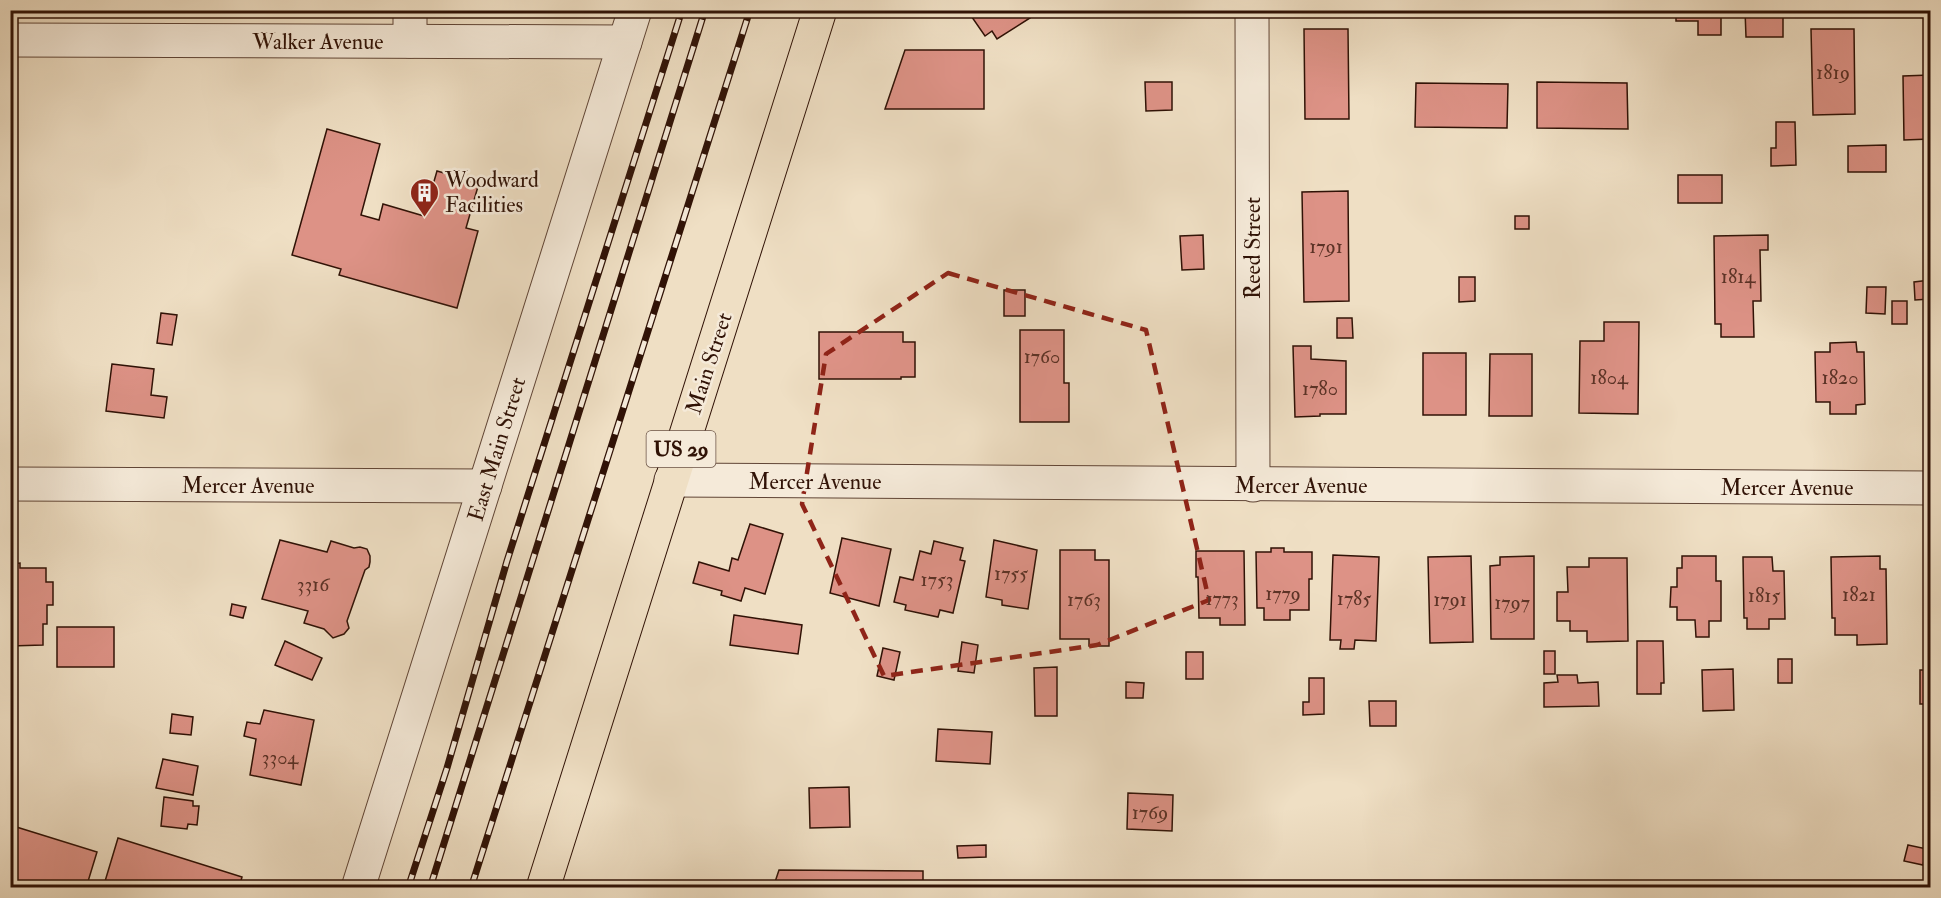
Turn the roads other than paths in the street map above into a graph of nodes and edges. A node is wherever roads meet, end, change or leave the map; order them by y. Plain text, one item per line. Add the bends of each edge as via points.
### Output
1 (635, 10) edge
2 (820, 10) edge
3 (1252, 10) edge
4 (410, 26) edge
5 (10, 40) edge
6 (625, 42) junction
7 (672, 480) junction
8 (10, 484) edge
9 (1253, 485) junction
10 (485, 486) junction
11 (1930, 488) edge
12 (358, 888) edge
13 (543, 888) edge

1 - 6 street, East Main Street
2 - 7 main road, Main Street / US 29
3 - 9 street, Reed Street
4 - 5 street, Walker Avenue
4 - 6 street, Walker Avenue
6 - 10 street, East Main Street
7 - 9 street, Mercer Avenue
7 - 13 main road, Main Street / US 29
8 - 10 street, Mercer Avenue
9 - 11 street, Mercer Avenue
10 - 12 street, East Main Street

